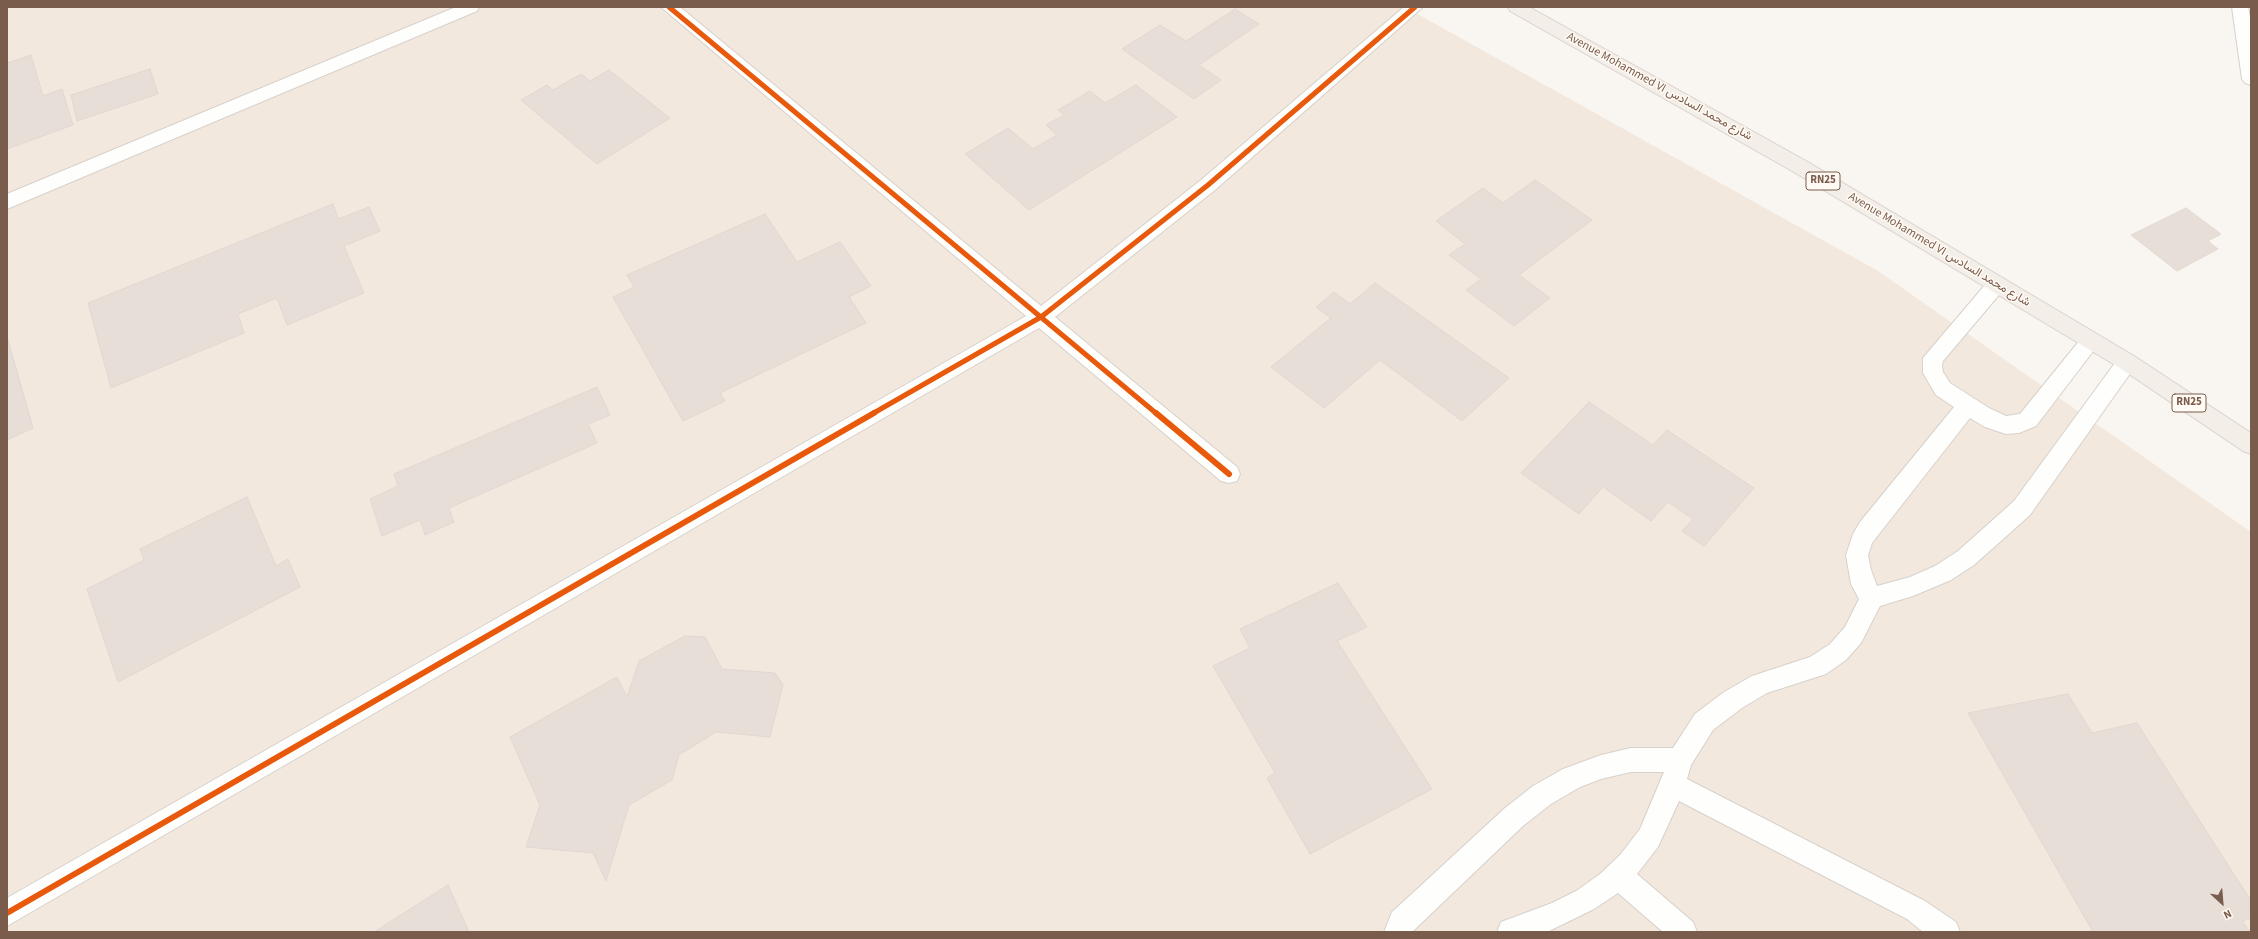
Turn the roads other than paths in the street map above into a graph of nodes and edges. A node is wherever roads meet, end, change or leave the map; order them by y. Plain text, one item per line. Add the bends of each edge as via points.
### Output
1 (471, 7) edge
2 (669, 7) edge
3 (1415, 7) edge
4 (1516, 7) edge
5 (2240, 7) edge
6 (2251, 79) edge
7 (7, 202) edge
8 (1997, 284) junction
9 (1041, 317) junction
10 (2091, 341) junction
11 (2127, 362) junction
12 (1968, 405) junction
13 (2251, 444) edge
14 (1229, 474) dead end
15 (1872, 598) junction
16 (1680, 760) junction
17 (1673, 785) junction
18 (1618, 875) junction
19 (7, 913) edge
20 (1398, 932) edge
21 (1511, 932) edge
22 (1683, 932) edge
23 (1946, 932) edge

1 - 7 street
2 - 9 street
3 - 9 street via 1208,185
4 - 8 main road, Avenue Mohammed VI شارع محمد السادس / RN25 via 1799,166
5 - 6 street
8 - 10 main road, Avenue Mohammed VI شارع محمد السادس / RN25
8 - 12 street via 1933,358 1932,365 1937,382 1943,389
9 - 14 street
9 - 19 street
10 - 11 main road, Avenue Mohammed VI شارع محمد السادس / RN25
10 - 12 street via 2028,420 2006,425 1993,421
11 - 13 main road, Avenue Mohammed VI شارع محمد السادس / RN25
11 - 15 street via 2039,488 2022,508 1966,558 1943,573 1913,586
12 - 15 street via 1861,541 1857,554 1858,570
15 - 16 street via 1853,634 1838,652 1817,666 1761,684 1733,700 1704,722
16 - 17 street
16 - 20 street via 1632,760 1601,767 1572,778 1542,795 1514,817 1412,911 1402,922
17 - 18 street via 1649,838
17 - 23 street via 1916,910
18 - 21 street via 1586,900 1559,914
18 - 22 street

